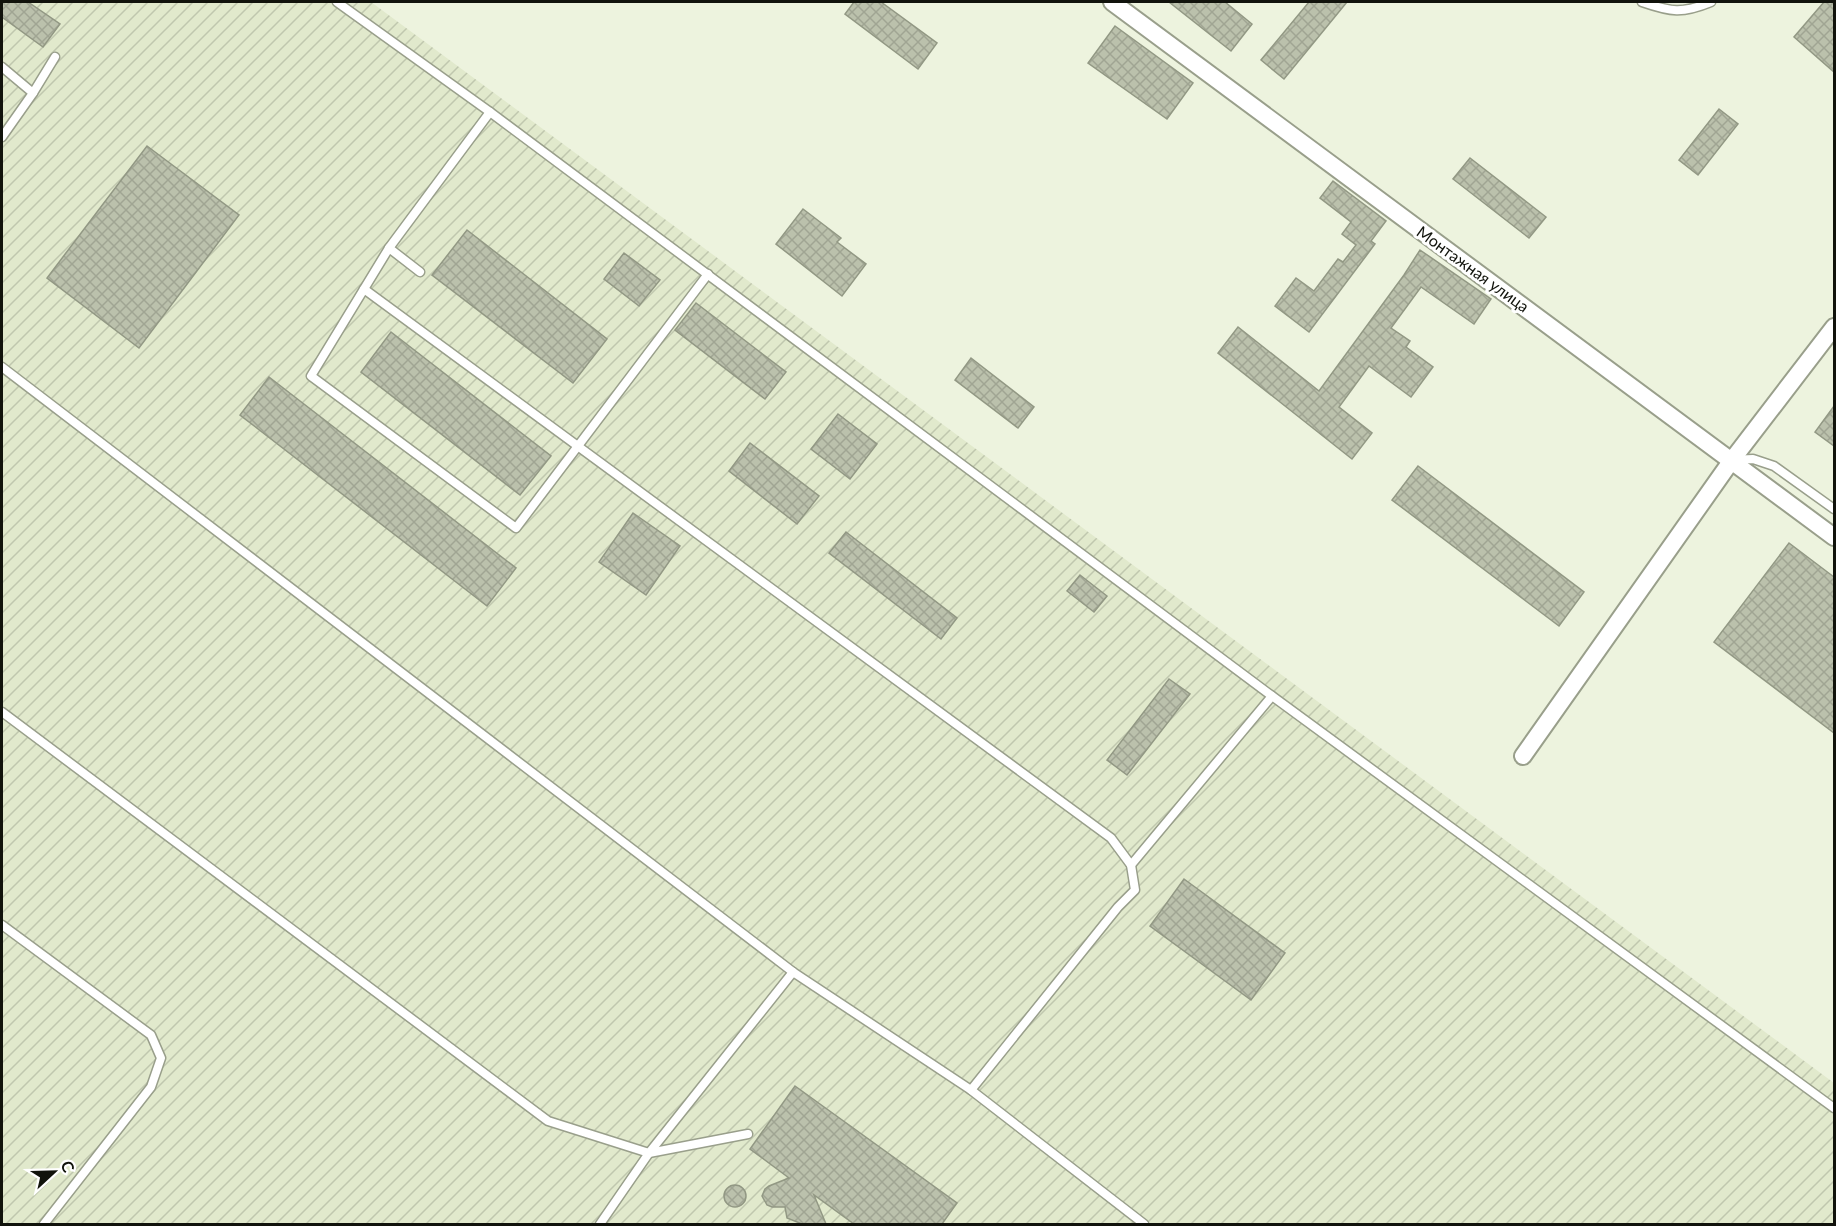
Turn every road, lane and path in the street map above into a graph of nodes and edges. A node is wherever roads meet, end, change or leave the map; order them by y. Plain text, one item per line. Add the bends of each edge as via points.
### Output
1 (337, 2) edge
2 (1112, 2) edge
3 (1642, 2) edge
4 (1711, 2) edge
5 (55, 57) dead end
6 (2, 67) edge
7 (33, 93) junction
8 (490, 112) junction
9 (2, 137) edge
10 (389, 248) junction
11 (420, 272) dead end
12 (708, 274) junction
13 (364, 289) junction
14 (1834, 327) edge
15 (2, 367) edge
16 (578, 446) junction
17 (1732, 460) junction
18 (1834, 509) edge
19 (1834, 537) edge
20 (1272, 696) junction
21 (2, 712) edge
22 (1524, 756) dead end
23 (1131, 865) junction
24 (2, 925) edge
25 (793, 972) junction
26 (971, 1090) junction
27 (1834, 1108) edge
28 (748, 1134) dead end
29 (649, 1153) junction
30 (44, 1224) edge
31 (600, 1224) edge
32 (1144, 1224) edge

1 - 8 lane
2 - 17 street, Монтажная улица
3 - 4 lane via 1669,11 1691,10
5 - 7 lane
6 - 7 lane
7 - 9 lane
8 - 10 lane
8 - 12 lane
10 - 11 lane
10 - 13 lane
12 - 16 lane
12 - 20 lane
13 - 16 lane
13 - 16 lane via 311,376 516,528
14 - 17 street
15 - 25 lane
16 - 23 lane via 1111,838
17 - 18 lane via 1753,459 1774,466
17 - 19 street, Монтажная улица
17 - 22 street
20 - 23 lane
20 - 27 lane
21 - 29 lane via 548,1121
23 - 26 lane via 1135,890
24 - 30 lane via 151,1035 161,1058 151,1087
25 - 26 lane
25 - 29 lane
26 - 32 lane
28 - 29 lane
29 - 31 lane

